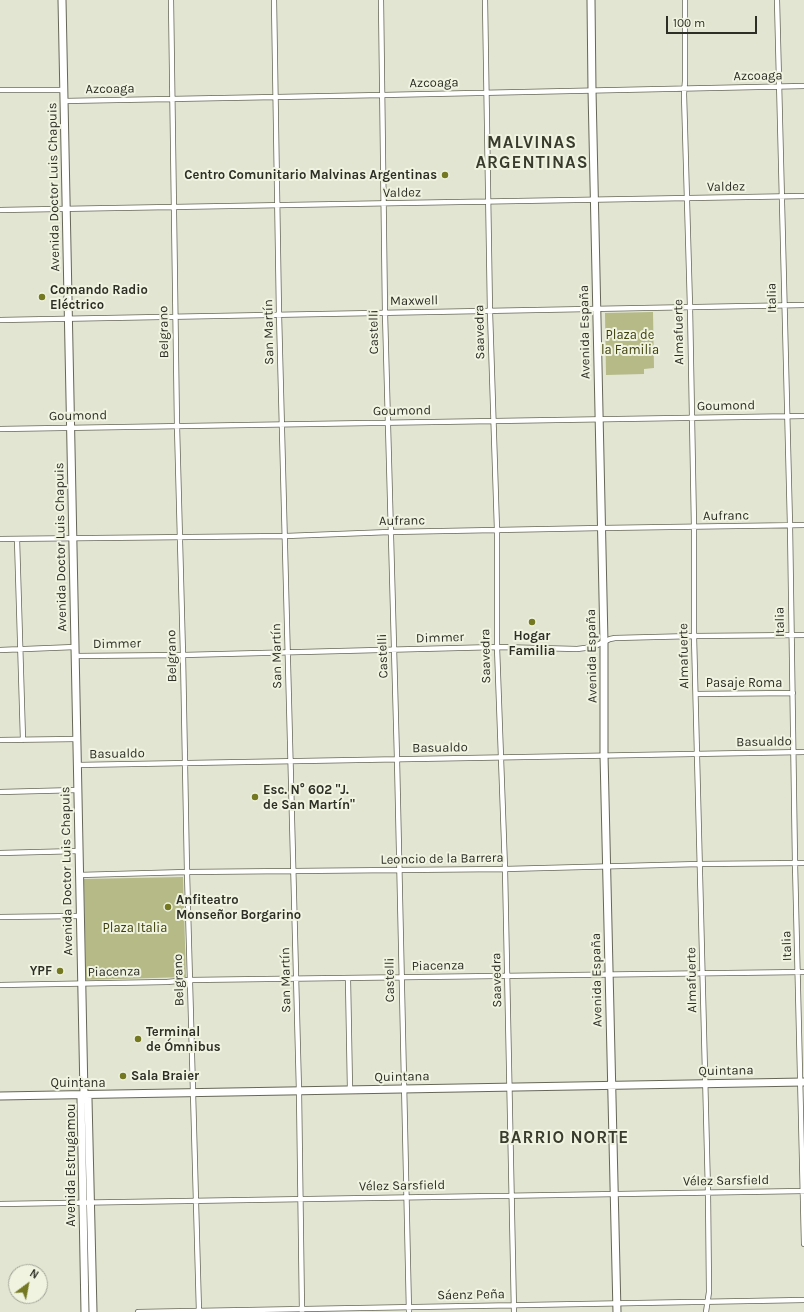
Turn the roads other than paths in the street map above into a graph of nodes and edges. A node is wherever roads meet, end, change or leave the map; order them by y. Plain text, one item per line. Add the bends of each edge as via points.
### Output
1 (62, 0) edge
2 (171, 0) edge
3 (274, 0) edge
4 (381, 0) edge
5 (485, 0) edge
6 (591, 0) edge
7 (685, 0) edge
8 (777, 0) edge
9 (779, 86) junction
10 (804, 86) edge
11 (684, 88) junction
12 (0, 90) edge
13 (64, 90) junction
14 (592, 90) junction
15 (487, 93) junction
16 (383, 95) junction
17 (276, 97) junction
18 (172, 99) junction
19 (64, 100) junction
20 (781, 196) junction
21 (804, 196) edge
22 (687, 198) junction
23 (594, 199) junction
24 (489, 202) junction
25 (384, 204) junction
26 (278, 205) junction
27 (173, 207) junction
28 (66, 209) junction
29 (0, 210) edge
30 (804, 305) edge
31 (690, 306) junction
32 (783, 306) junction
33 (597, 309) junction
34 (490, 312) junction
35 (385, 313) junction
36 (280, 314) junction
37 (175, 316) junction
38 (68, 319) junction
39 (0, 320) edge
40 (787, 416) junction
41 (804, 416) edge
42 (692, 418) junction
43 (599, 420) junction
44 (493, 421) junction
45 (388, 422) junction
46 (282, 424) junction
47 (177, 426) junction
48 (70, 428) junction
49 (0, 429) edge
50 (790, 525) junction
51 (804, 525) edge
52 (694, 527) junction
53 (602, 528) junction
54 (497, 530) junction
55 (390, 532) junction
56 (286, 536) junction
57 (180, 537) junction
58 (72, 538) junction
59 (0, 539) edge
60 (17, 540) junction
61 (791, 635) junction
62 (804, 635) edge
63 (694, 636) junction
64 (604, 642) junction
65 (75, 647) junction
66 (497, 647) junction
67 (19, 649) junction
68 (0, 650) edge
69 (394, 650) junction
70 (288, 651) junction
71 (183, 655) junction
72 (75, 656) junction
73 (793, 693) junction
74 (696, 694) junction
75 (77, 739) junction
76 (0, 740) edge
77 (23, 740) junction
78 (794, 752) junction
79 (804, 752) edge
80 (698, 754) junction
81 (604, 756) junction
82 (501, 758) junction
83 (397, 759) junction
84 (291, 761) junction
85 (184, 764) junction
86 (77, 765) junction
87 (78, 790) junction
88 (0, 792) edge
89 (79, 851) junction
90 (0, 853) edge
91 (795, 863) junction
92 (804, 863) edge
93 (700, 864) junction
94 (607, 866) junction
95 (505, 869) junction
96 (399, 870) junction
97 (187, 872) junction
98 (294, 872) junction
99 (79, 875) junction
100 (80, 916) junction
101 (0, 917) edge
102 (801, 972) edge
103 (703, 974) junction
104 (609, 975) junction
105 (508, 976) junction
106 (401, 978) junction
107 (348, 979) junction
108 (190, 980) junction
109 (297, 980) junction
110 (82, 984) junction
111 (0, 985) edge
112 (802, 1082) edge
113 (705, 1084) junction
114 (612, 1086) junction
115 (510, 1087) junction
116 (403, 1089) junction
117 (350, 1090) junction
118 (299, 1091) junction
119 (193, 1093) junction
120 (84, 1094) junction
121 (0, 1096) edge
122 (803, 1191) edge
123 (708, 1192) junction
124 (614, 1193) junction
125 (512, 1195) junction
126 (406, 1197) junction
127 (300, 1199) junction
128 (196, 1201) junction
129 (86, 1202) junction
130 (0, 1204) edge
131 (804, 1244) edge
132 (804, 1300) edge
133 (706, 1302) junction
134 (617, 1304) junction
135 (514, 1305) junction
136 (302, 1310) edge
137 (409, 1310) edge
138 (199, 1311) edge
139 (85, 1312) edge
140 (93, 1312) edge
141 (138, 1312) edge
142 (514, 1312) edge
143 (617, 1312) edge
144 (706, 1312) edge

1 - 13 main road, Avenida Doctor Luis Chapuis
2 - 18 street, Belgrano
3 - 17 street, San Martín
4 - 16 street, Castelli
5 - 15 street, Saavedra
6 - 14 main road, Avenida España
7 - 11 street, Almafuerte
8 - 9 street, Italia
9 - 10 street, Azcoaga
9 - 11 street, Azcoaga
9 - 20 street, Italia
11 - 14 street, Azcoaga
11 - 22 street, Almafuerte
12 - 13 street
13 - 19 main road, Avenida Doctor Luis Chapuis
14 - 15 street, Azcoaga
14 - 23 main road, Avenida España
15 - 16 street, Azcoaga
15 - 24 street, Saavedra
16 - 17 street, Azcoaga
16 - 25 street, Castelli
17 - 18 street, Azcoaga
17 - 26 street, San Martín
18 - 19 street, Azcoaga
18 - 27 street, Belgrano
19 - 28 main road, Avenida Doctor Luis Chapuis
20 - 21 street, Valdez
20 - 22 street, Valdez
20 - 32 street, Italia
22 - 23 street, Valdez
22 - 31 street, Almafuerte
23 - 24 street, Valdez
23 - 33 main road, Avenida España
24 - 25 street, Valdez
24 - 34 street, Saavedra
25 - 26 street, Valdez
25 - 35 street, Castelli
26 - 27 street, Valdez
26 - 36 street, San Martín
27 - 28 street, Valdez
27 - 37 street, Belgrano
28 - 29 street, Valdez
28 - 38 main road, Avenida Doctor Luis Chapuis
30 - 32 street, Maxwell
31 - 32 street, Maxwell
31 - 33 street, Maxwell
31 - 42 street, Almafuerte
32 - 40 street, Italia
33 - 34 street, Maxwell
33 - 43 main road, Avenida España
34 - 35 street, Maxwell
34 - 44 street, Saavedra
35 - 36 street, Maxwell
35 - 45 street, Castelli
36 - 37 street, Maxwell
36 - 46 street, San Martín
37 - 38 street, Maxwell
37 - 47 street, Belgrano
38 - 39 street, Maxwell
38 - 48 main road, Avenida Doctor Luis Chapuis
40 - 41 street, Goumond
40 - 42 street, Goumond
40 - 50 street, Italia
42 - 43 street, Goumond
42 - 52 street, Almafuerte
43 - 44 street, Goumond
43 - 53 main road, Avenida España
44 - 45 street, Goumond
44 - 54 street, Saavedra
45 - 46 street, Goumond
45 - 55 street, Castelli
46 - 47 street, Goumond
46 - 56 street, San Martín
47 - 48 street, Goumond
47 - 57 street, Belgrano
48 - 49 street, Goumond
48 - 58 main road, Avenida Doctor Luis Chapuis
50 - 51 street, Aufranc
50 - 52 street, Aufranc
50 - 61 street, Italia
52 - 53 street, Aufranc
52 - 63 street, Almafuerte
53 - 54 street, Aufranc
53 - 64 main road, Avenida España
54 - 55 street, Aufranc
54 - 66 street, Saavedra
55 - 56 street, Aufranc
55 - 69 street, Castelli
56 - 57 street, Aufranc
56 - 70 street, San Martín
57 - 58 street, Aufranc
57 - 71 street, Belgrano
58 - 60 street, Aufranc
58 - 65 main road, Avenida Doctor Luis Chapuis
59 - 60 street, Aufranc
60 - 67 street
61 - 62 street, Dimmer
61 - 63 street, Dimmer
61 - 73 street, Italia
63 - 64 street, Dimmer via 615,638
63 - 74 street, Almafuerte
64 - 66 street, Dimmer via 593,647 577,649
64 - 81 main road, Avenida España
65 - 67 street, Dimmer
65 - 72 main road, Avenida Doctor Luis Chapuis
66 - 69 street, Dimmer
66 - 82 street, Saavedra
67 - 68 street, Dimmer
67 - 77 street
69 - 70 street, Dimmer
69 - 83 street, Castelli
70 - 71 street, Dimmer
70 - 84 street, San Martín
71 - 72 street, Dimmer
71 - 85 street, Belgrano
72 - 75 main road, Avenida Doctor Luis Chapuis
73 - 74 street, Pasaje Roma
73 - 78 street, Italia
74 - 80 street, Almafuerte
75 - 77 street
75 - 86 main road, Avenida Doctor Luis Chapuis
76 - 77 street
78 - 79 street, Basualdo
78 - 80 street, Basualdo
78 - 91 street, Italia
80 - 81 street, Basualdo
80 - 93 street, Almafuerte
81 - 82 street, Basualdo
81 - 94 main road, Avenida España
82 - 83 street, Basualdo
82 - 95 street, Saavedra
83 - 84 street, Basualdo
83 - 96 street, Castelli
84 - 85 street, Basualdo
84 - 98 street, San Martín
85 - 86 street, Basualdo
85 - 97 street, Belgrano
86 - 87 main road, Avenida Doctor Luis Chapuis
87 - 88 street
87 - 89 main road, Avenida Doctor Luis Chapuis
89 - 90 street
89 - 99 main road, Avenida Doctor Luis Chapuis
91 - 92 street, Leoncio de la Barrera
91 - 93 street, Leoncio de la Barrera
91 - 102 street, Italia
93 - 94 street, Leoncio de la Barrera
93 - 103 street, Almafuerte
94 - 95 street, Leoncio de la Barrera
94 - 104 main road, Avenida España
95 - 96 street, Leoncio de la Barrera
95 - 105 street, Saavedra
96 - 98 street, Leoncio de la Barrera
96 - 106 street, Castelli
97 - 98 street, Leoncio de la Barrera
97 - 99 street, Leoncio de la Barrera
97 - 108 street, Belgrano
98 - 109 street, San Martín
99 - 100 main road, Avenida Doctor Luis Chapuis
100 - 101 street
100 - 110 main road, Avenida Doctor Luis Chapuis
102 - 103 street, Piacenza
102 - 112 street, Italia
103 - 104 street, Piacenza
103 - 113 street, Almafuerte
104 - 105 street, Piacenza
104 - 114 main road, Avenida España
105 - 106 street, Piacenza
105 - 115 street, Saavedra
106 - 107 street, Piacenza
106 - 116 street, Castelli
107 - 109 street, Piacenza
107 - 117 street
108 - 109 street, Piacenza
108 - 110 street, Piacenza
108 - 119 street, Belgrano
109 - 118 street, San Martín
110 - 111 street, Piacenza
110 - 120 main road, Avenida Doctor Luis Chapuis
112 - 113 main road, Quintana
112 - 122 street, Italia
113 - 114 main road, Quintana
113 - 123 street, Almafuerte
114 - 115 main road, Quintana
114 - 124 main road, Avenida España
115 - 116 main road, Quintana
115 - 125 street, Saavedra
116 - 117 main road, Quintana
116 - 126 street, Castelli
117 - 118 main road, Quintana
118 - 119 main road, Quintana
118 - 127 street, San Martín
119 - 120 main road, Quintana
119 - 128 street, Belgrano
120 - 121 main road, Quintana
120 - 129 main road, Avenida Estrugamou via 88,1099
122 - 123 street, Vélez Sarsfield
122 - 131 street, Italia
123 - 124 street, Vélez Sarsfield
123 - 133 street, Almafuerte
124 - 125 street, Vélez Sarsfield
124 - 134 main road, Avenida España
125 - 126 street, Vélez Sarsfield
125 - 135 street, Saavedra
126 - 127 street, Vélez Sarsfield
126 - 137 street, Castelli
127 - 128 street, Vélez Sarsfield
127 - 136 street, San Martín
128 - 129 street, Vélez Sarsfield
128 - 138 street, Belgrano
129 - 130 street, Vélez Sarsfield
129 - 139 main road, Avenida Estrugamou
129 - 140 main road, Avenida Estrugamou
132 - 133 street, Sáenz Peña
133 - 134 street, Sáenz Peña
133 - 144 street, Almafuerte
134 - 135 street, Sáenz Peña
134 - 143 main road, Avenida España
135 - 137 street, Sáenz Peña
135 - 142 street, Saavedra
136 - 137 street, Sáenz Peña
136 - 138 street, Sáenz Peña
138 - 141 street, Sáenz Peña

